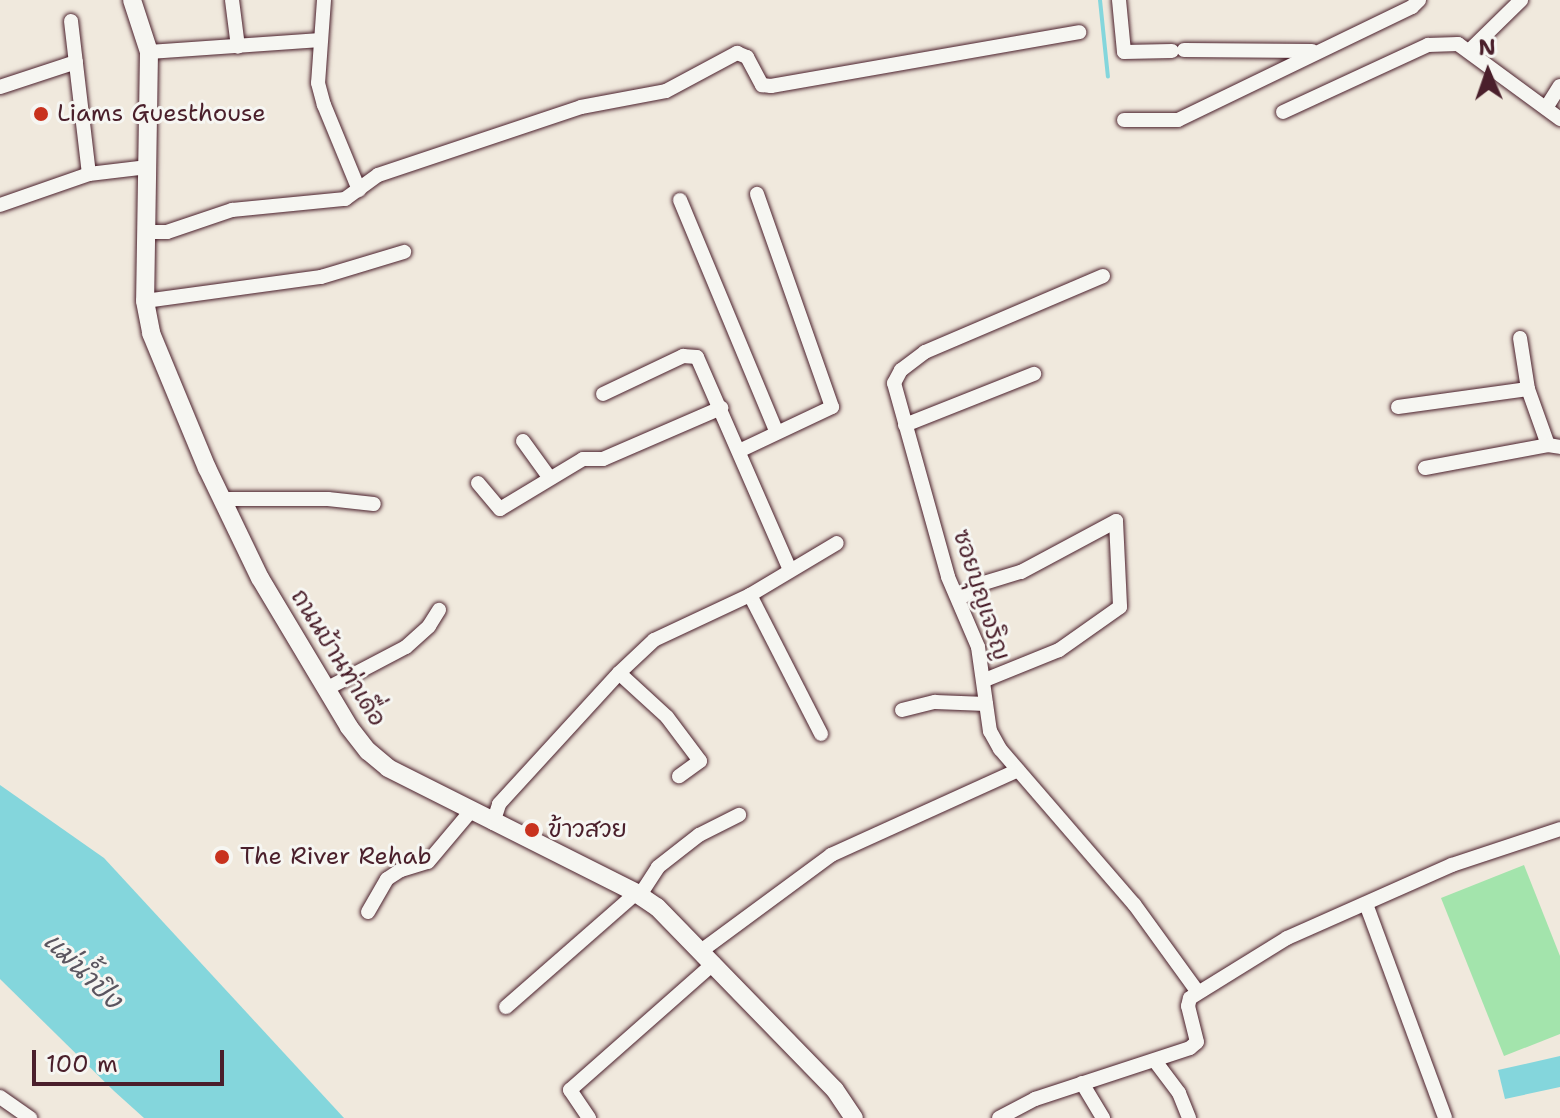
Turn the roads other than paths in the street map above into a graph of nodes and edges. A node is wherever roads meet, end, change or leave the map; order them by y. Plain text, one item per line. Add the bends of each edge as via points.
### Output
1 (132, 0) edge
2 (232, 0) edge
3 (324, 0) edge
4 (1119, 0) edge
5 (1419, 0) edge
6 (1521, 0) edge
7 (71, 21) dead end
8 (1079, 32) dead end
9 (321, 40) junction
10 (238, 47) junction
11 (1316, 51) junction
12 (1469, 51) junction
13 (149, 52) junction
14 (76, 62) junction
15 (1560, 86) edge
16 (0, 87) edge
17 (1546, 108) junction
18 (1283, 112) dead end
19 (1560, 119) edge
20 (1124, 120) dead end
21 (148, 167) junction
22 (89, 174) junction
23 (359, 190) junction
24 (757, 194) dead end
25 (680, 200) dead end
26 (0, 205) edge
27 (145, 232) junction
28 (404, 252) dead end
29 (1103, 276) dead end
30 (145, 301) junction
31 (1520, 338) dead end
32 (1034, 374) dead end
33 (1528, 389) junction
34 (603, 394) dead end
35 (1398, 407) dead end
36 (721, 408) junction
37 (905, 425) junction
38 (776, 431) junction
39 (523, 441) dead end
40 (1554, 446) edge
41 (739, 451) junction
42 (1425, 468) dead end
43 (549, 477) junction
44 (478, 483) dead end
45 (222, 499) junction
46 (374, 504) dead end
47 (837, 543) dead end
48 (790, 570) junction
49 (750, 595) junction
50 (959, 599) junction
51 (439, 610) dead end
52 (619, 673) junction
53 (985, 680) junction
54 (326, 689) junction
55 (986, 704) junction
56 (902, 710) dead end
57 (821, 734) dead end
58 (1018, 770) junction
59 (679, 776) dead end
60 (471, 811) junction
61 (739, 815) dead end
62 (493, 823) junction
63 (1560, 829) edge
64 (638, 894) junction
65 (1366, 904) junction
66 (368, 912) dead end
67 (708, 957) junction
68 (1197, 991) junction
69 (506, 1007) dead end
70 (1155, 1061) junction
71 (1082, 1083) junction
72 (0, 1097) edge
73 (30, 1118) edge
74 (589, 1118) edge
75 (854, 1118) edge
76 (999, 1118) edge
77 (1103, 1118) edge
78 (1189, 1118) edge
79 (1445, 1118) edge

1 - 13 street, ถนนบ้านท่าเดื่อ
2 - 10 street
3 - 9 street
4 - 11 street via 1124,52
5 - 11 street
6 - 12 street
7 - 14 street
8 - 23 street via 771,86 762,85 747,57 737,53 666,91 566,112 378,175
9 - 10 street
9 - 23 street via 318,83
10 - 13 street
11 - 20 street via 1178,120
12 - 17 street
12 - 18 street via 1458,44 1428,45
13 - 21 street, ถนนบ้านท่าเดื่อ
14 - 16 street
14 - 22 street
15 - 17 street
17 - 19 street
21 - 22 street
21 - 27 street, ถนนบ้านท่าเดื่อ
22 - 26 street
23 - 27 street via 325,203 232,210 167,232
24 - 38 street via 832,407
25 - 38 street
27 - 30 street, ถนนบ้านท่าเดื่อ
28 - 30 street via 321,277
29 - 37 street, ซอยบุญเจริญ via 925,352 901,370 894,383
30 - 45 street, ถนนบ้านท่าเดื่อ via 164,368
31 - 33 street
32 - 37 street
33 - 35 street
33 - 40 street
34 - 36 street via 683,356 697,357
36 - 41 street
36 - 43 street via 603,459 583,459
37 - 50 street, ซอยบุญเจริญ
38 - 41 street
39 - 43 street
40 - 42 street
41 - 48 street
43 - 44 street via 500,509
45 - 46 street
45 - 54 street, ถนนบ้านท่าเดื่อ via 260,578
47 - 48 street
48 - 49 street
49 - 52 street via 654,640
49 - 57 street
50 - 53 street, ซอยบุญเจริญ
50 - 53 street via 1116,521 1120,607 1059,650
51 - 54 street via 406,647
52 - 59 street via 667,717 700,761
52 - 62 street via 499,804
53 - 55 street, ซอยบุญเจริญ
54 - 60 street, ถนนบ้านท่าเดื่อ via 368,751 388,768
55 - 56 street via 935,702
55 - 58 street, ซอยบุญเจริญ via 990,731
58 - 67 street via 831,855
58 - 68 street, ซอยบุญเจริญ via 1097,858
60 - 62 street, ถนนบ้านท่าเดื่อ
60 - 66 street via 428,862 387,879
61 - 64 street via 699,835 658,867
62 - 64 street, ถนนบ้านท่าเดื่อ
63 - 65 street via 1452,865
64 - 67 street, ถนนบ้านท่าเดื่อ
64 - 69 street
65 - 68 street via 1287,938
65 - 79 street
67 - 74 street via 570,1090
67 - 75 street, ถนนบ้านท่าเดื่อ via 835,1090
68 - 70 street via 1188,1006 1197,1042
70 - 71 street
70 - 78 street via 1179,1093
71 - 76 street
71 - 77 street
72 - 73 street

